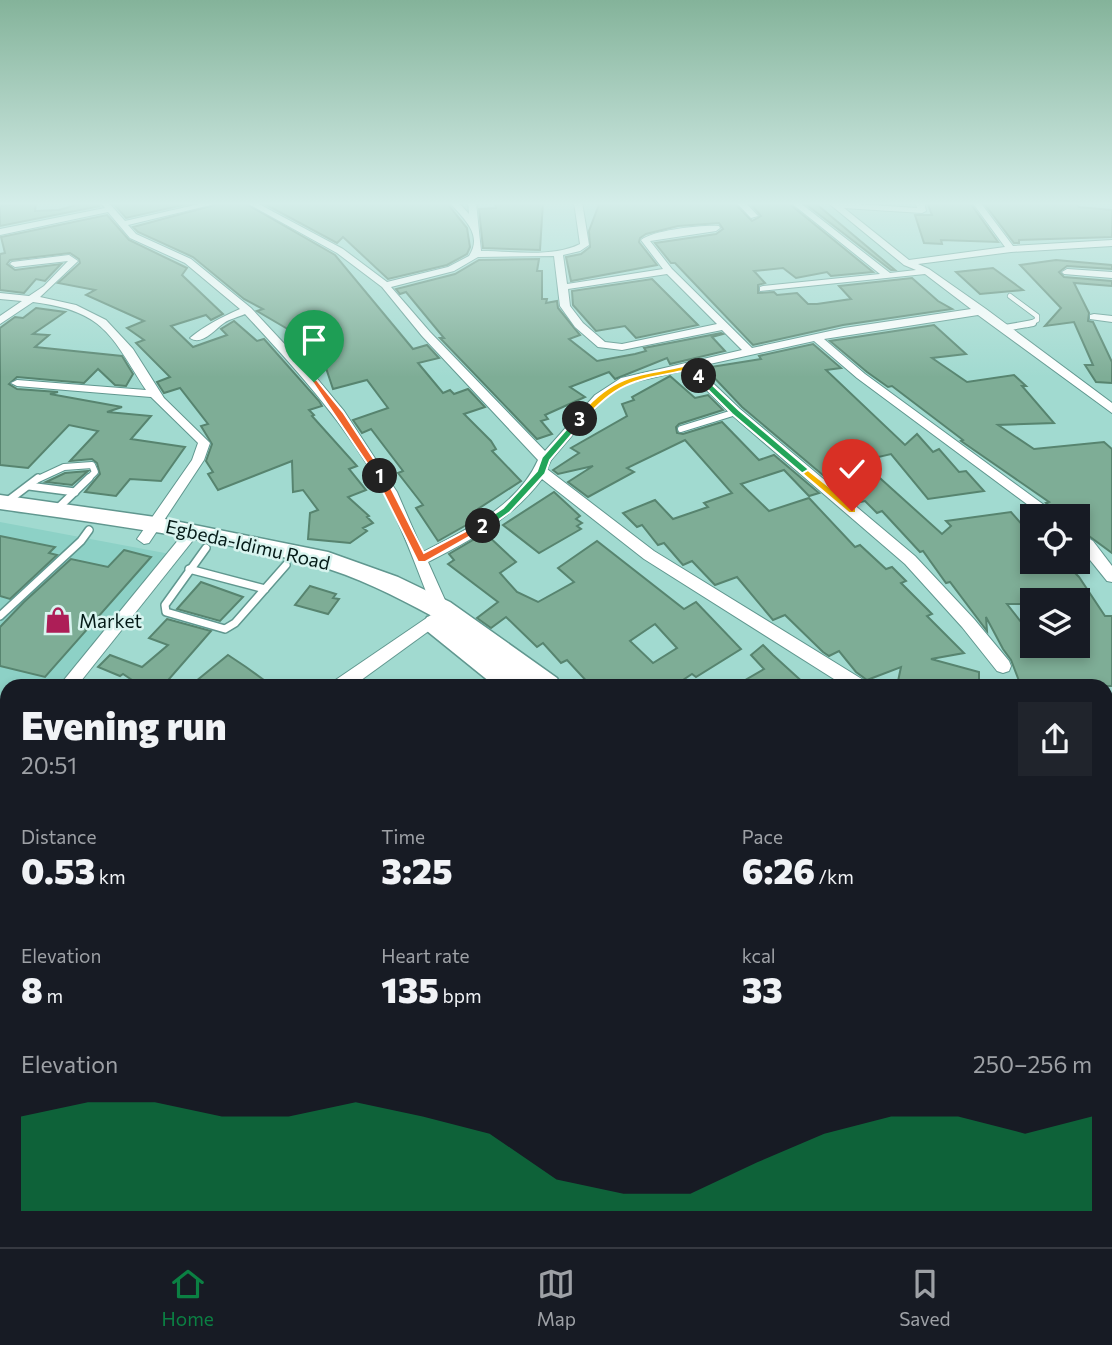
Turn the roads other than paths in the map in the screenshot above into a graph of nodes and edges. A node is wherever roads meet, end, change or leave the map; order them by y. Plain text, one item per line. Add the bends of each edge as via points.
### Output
1 (59, 260) edge
2 (72, 260) edge
3 (186, 260) edge
4 (352, 260) edge
5 (472, 260) edge
6 (559, 260) edge
7 (660, 260) edge
8 (868, 260) edge
9 (903, 260) edge
10 (928, 260) edge
11 (907, 263) junction
12 (15, 264) dead end
13 (668, 271) junction
14 (1067, 272) dead end
15 (920, 273) junction
16 (887, 275) junction
17 (1112, 275) edge
18 (386, 285) junction
19 (563, 288) junction
20 (763, 289) dead end
21 (0, 296) edge
22 (1010, 296) dead end
23 (30, 299) junction
24 (247, 310) junction
25 (976, 312) junction
26 (1094, 317) dead end
27 (1112, 319) edge
28 (0, 321) edge
29 (724, 326) junction
30 (1005, 328) junction
31 (816, 337) junction
32 (195, 338) dead end
33 (751, 353) junction
34 (689, 367) junction
35 (17, 383) dead end
36 (154, 394) junction
37 (1112, 409) edge
38 (736, 412) junction
39 (1112, 422) edge
40 (681, 429) dead end
41 (543, 466) junction
42 (29, 486) junction
43 (75, 492) junction
44 (1036, 504) edge
45 (1, 507) edge
46 (56, 510) junction
47 (89, 530) junction
48 (150, 531) junction
49 (194, 542) junction
50 (1090, 548) edge
51 (421, 559) junction
52 (286, 565) junction
53 (189, 569) junction
54 (1112, 577) edge
55 (265, 589) junction
56 (436, 615) junction
57 (0, 616) edge
58 (1003, 666) dead end
59 (73, 679) edge
60 (349, 679) edge
61 (506, 679) edge
62 (537, 679) edge
63 (848, 679) edge

1 - 12 street
2 - 23 street via 55,281
3 - 24 street
4 - 18 street
5 - 18 street
6 - 19 street
7 - 13 street
8 - 16 street
9 - 11 street
10 - 11 street
11 - 15 street
13 - 19 street
13 - 29 street
14 - 17 street
15 - 16 street
15 - 25 street
16 - 20 street
18 - 41 street
19 - 29 street via 565,306 602,345 622,346
21 - 23 street
22 - 30 lane via 1037,320
23 - 28 street
23 - 36 street via 92,313 127,348
24 - 32 street via 220,320
24 - 51 street via 340,414 390,492
25 - 30 street
25 - 31 street
25 - 39 street
26 - 27 street
29 - 33 street
30 - 37 street
31 - 33 street
31 - 44 street via 861,376
33 - 34 street
34 - 38 street
34 - 41 street via 611,387
35 - 36 street
36 - 48 street via 200,438 204,449
38 - 40 lane
38 - 58 street via 910,560
41 - 51 street via 506,510
41 - 63 street via 649,555
42 - 43 lane
42 - 43 lane via 50,469 92,465 95,472
42 - 45 lane
43 - 46 lane
45 - 46 main road, Egbeda-Idimu Road
45 - 47 main road, Egbeda-Idimu Road
46 - 48 main road, Egbeda-Idimu Road
47 - 48 main road, Egbeda-Idimu Road
47 - 57 lane
48 - 49 main road, Egbeda-Idimu Road
49 - 52 main road, Egbeda-Idimu Road
49 - 53 lane
49 - 56 main road, Egbeda-Idimu Road via 320,558 390,583
49 - 59 street
50 - 54 street
51 - 56 street
52 - 55 lane
52 - 56 main road, Egbeda-Idimu Road via 358,585
53 - 55 lane
53 - 55 lane via 165,604 166,612 225,629
56 - 60 street
56 - 61 main road, Egbeda-Idimu Road
56 - 62 main road, Egbeda-Idimu Road

